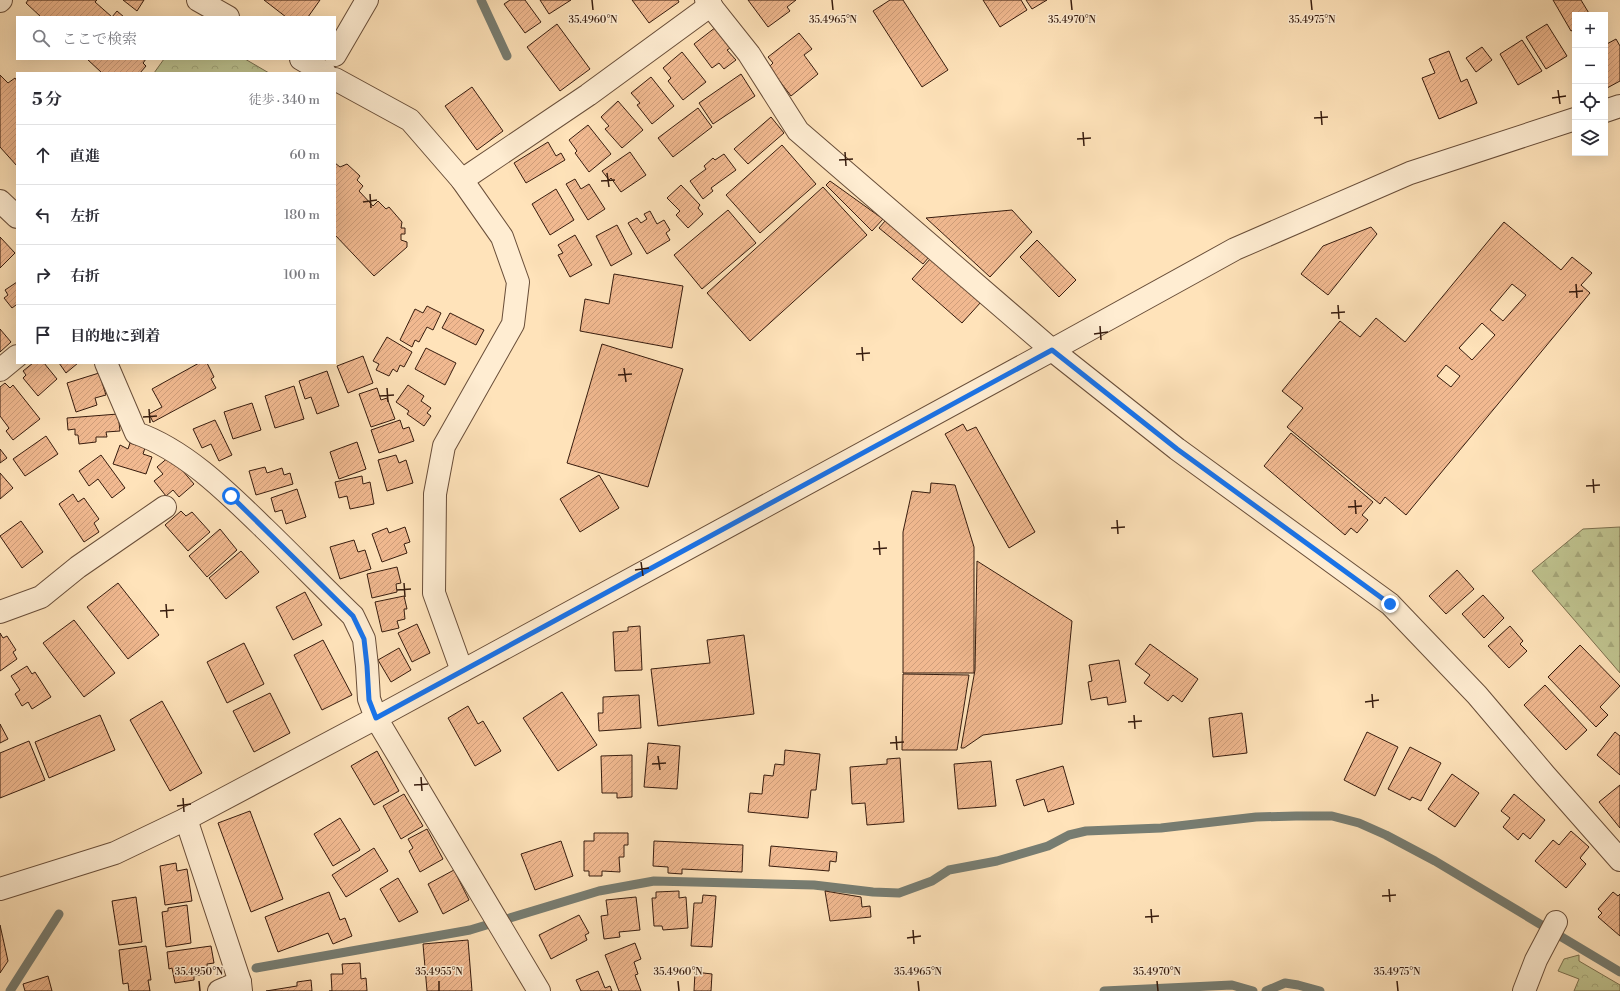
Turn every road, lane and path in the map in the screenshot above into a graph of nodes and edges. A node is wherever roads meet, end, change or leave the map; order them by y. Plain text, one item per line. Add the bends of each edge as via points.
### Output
1 (198, 0) edge
2 (368, 0) edge
3 (708, 2) edge
4 (226, 16) edge
5 (336, 53) edge
6 (302, 60) edge
7 (332, 60) edge
8 (323, 72) edge
9 (326, 72) edge
10 (336, 80) edge
11 (1620, 106) edge
12 (1608, 109) edge
13 (1572, 120) edge
14 (462, 180) junction
15 (0, 201) edge
16 (16, 217) edge
17 (1052, 350) junction
18 (16, 357) edge
19 (106, 364) edge
20 (0, 370) edge
21 (165, 507) dead end
22 (0, 612) edge
23 (462, 671) junction
24 (376, 718) junction
25 (186, 819) junction
26 (1620, 860) edge
27 (0, 889) edge
28 (1556, 922) dead end
29 (241, 986) edge
30 (219, 991) edge
31 (539, 991) edge
32 (1524, 991) edge

1 - 4 street
2 - 5 street
3 - 14 street via 588,94
3 - 17 street via 749,54 798,131
6 - 8 street
7 - 9 street
10 - 14 street via 410,120
11 - 12 street
13 - 17 street via 1410,173 1235,249
14 - 23 street via 502,237 518,282 513,324 444,446 435,494 434,593
15 - 16 street
17 - 23 street
17 - 26 street via 1177,449 1390,604 1477,695
18 - 20 street
19 - 24 street via 136,433 178,454 231,496 353,616 364,639 369,700
21 - 22 street via 41,596
23 - 24 street
24 - 25 street
24 - 31 street
25 - 27 street via 115,853
25 - 29 street
28 - 32 street via 1536,960
29 - 30 street

